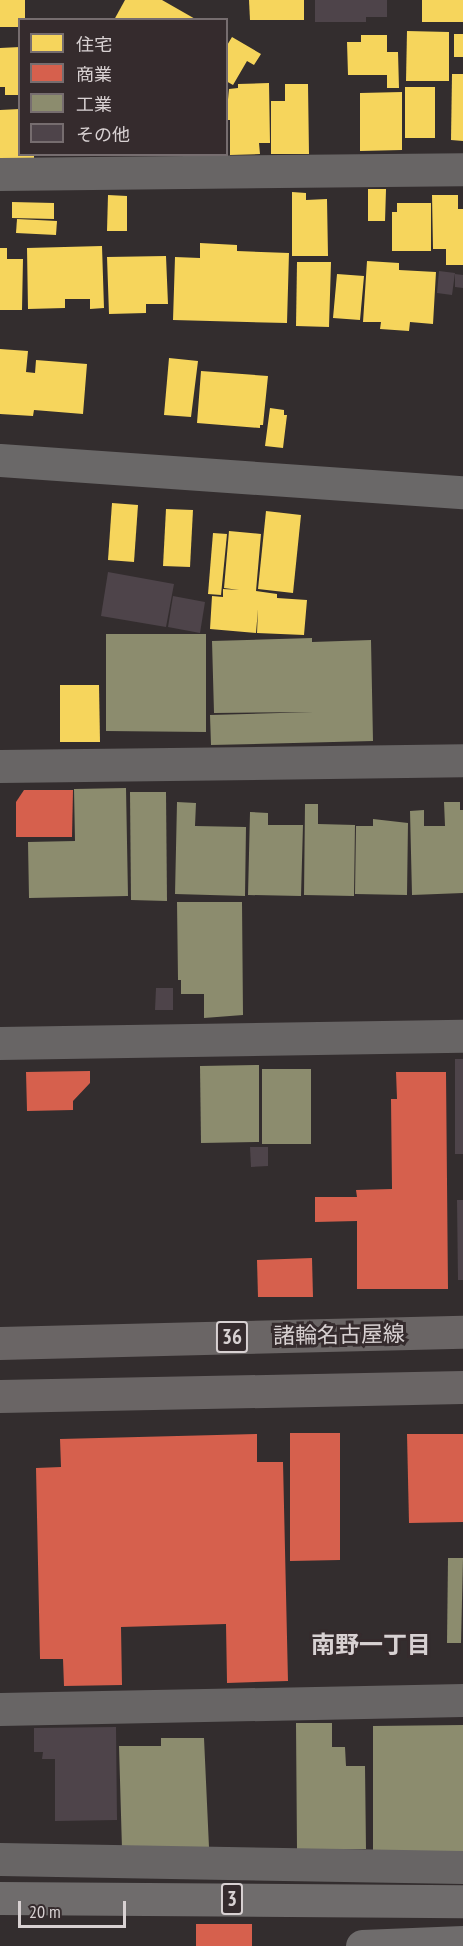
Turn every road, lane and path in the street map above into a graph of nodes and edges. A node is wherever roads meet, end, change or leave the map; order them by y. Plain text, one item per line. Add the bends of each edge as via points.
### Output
1 (463, 169) edge
2 (0, 174) edge
3 (0, 460) edge
4 (463, 492) edge
5 (463, 760) edge
6 (0, 766) edge
7 (463, 1036) edge
8 (0, 1043) edge
9 (463, 1332) edge
10 (0, 1343) edge
11 (463, 1387) edge
12 (0, 1396) edge
13 (463, 1700) edge
14 (0, 1709) edge
15 (0, 1859) edge
16 (463, 1867) edge
17 (0, 1898) edge
18 (463, 1901) edge
19 (463, 1942) edge
20 (362, 1946) edge

1 - 2 street
3 - 4 street
5 - 6 street
7 - 8 street
9 - 10 main road, 諸輪名古屋線 / 36
11 - 12 main road
13 - 14 street
15 - 16 street
17 - 18 highway, 3
19 - 20 highway

